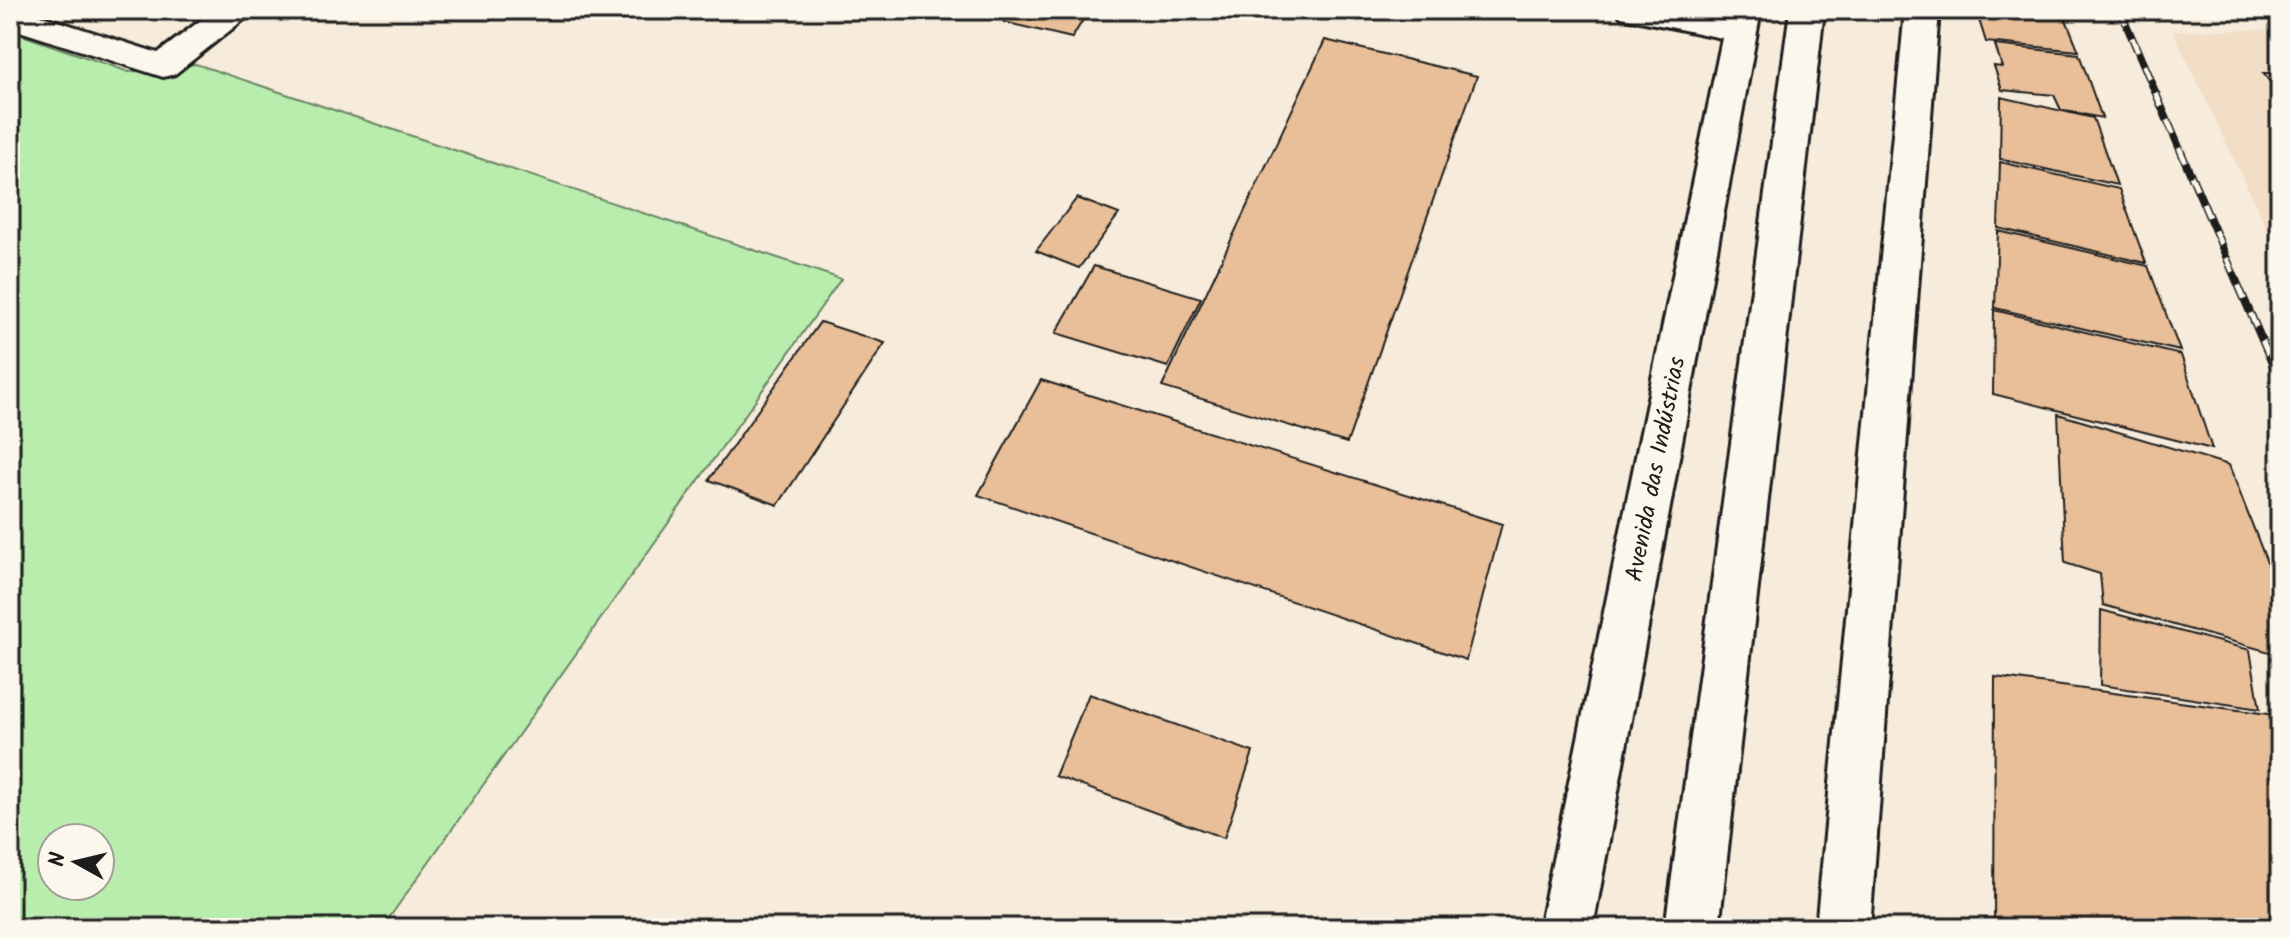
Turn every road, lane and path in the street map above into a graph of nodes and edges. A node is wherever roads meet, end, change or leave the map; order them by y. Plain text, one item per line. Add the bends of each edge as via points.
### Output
1 (235, 10) edge
2 (1633, 10) edge
3 (1807, 10) edge
4 (1922, 10) edge
5 (10, 17) edge
6 (1742, 21) edge
7 (1566, 928) edge
8 (1692, 928) edge
9 (1843, 928) edge

1 - 5 street via 163,66
2 - 6 street
3 - 8 street
4 - 9 street
6 - 7 street, Avenida das Indústrias

